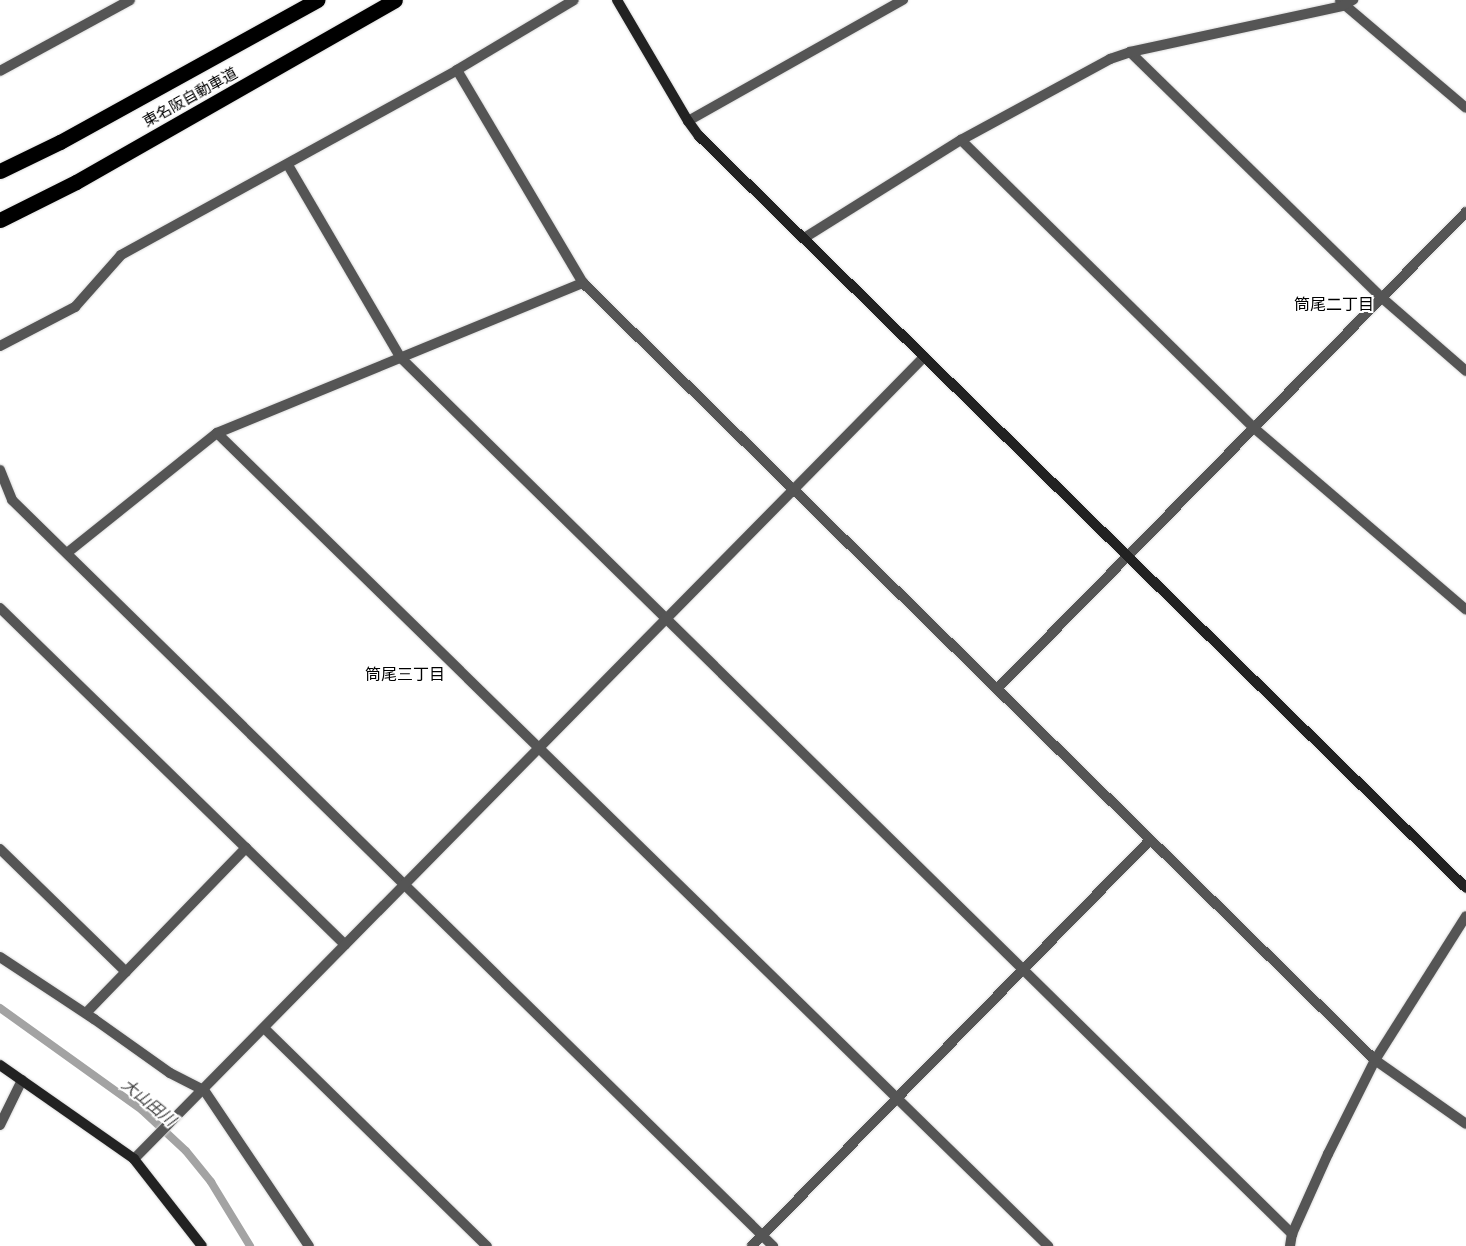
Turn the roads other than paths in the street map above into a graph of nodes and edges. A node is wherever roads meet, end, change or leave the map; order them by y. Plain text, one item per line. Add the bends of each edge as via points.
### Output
1 (130, 0) edge
2 (317, 0) edge
3 (394, 0) edge
4 (574, 0) edge
5 (617, 0) edge
6 (903, 0) edge
7 (1353, 0) edge
8 (1341, 3) edge
9 (1130, 52) junction
10 (0, 70) edge
11 (457, 70) junction
12 (1466, 108) edge
13 (688, 121) junction
14 (961, 140) junction
15 (288, 165) junction
16 (0, 172) edge
17 (1466, 212) edge
18 (0, 220) edge
19 (804, 238) junction
20 (583, 283) junction
21 (1381, 298) junction
22 (0, 346) edge
23 (924, 357) junction
24 (401, 358) junction
25 (1466, 371) edge
26 (1254, 428) junction
27 (217, 433) junction
28 (0, 470) edge
29 (794, 490) junction
30 (67, 553) junction
31 (1128, 556) junction
32 (0, 608) edge
33 (1466, 610) edge
34 (667, 620) junction
35 (997, 689) junction
36 (540, 748) junction
37 (1150, 840) junction
38 (246, 848) junction
39 (0, 849) edge
40 (404, 884) junction
41 (1466, 888) edge
42 (1466, 916) edge
43 (345, 945) junction
44 (0, 957) edge
45 (1025, 969) junction
46 (126, 972) junction
47 (86, 1013) junction
48 (264, 1028) junction
49 (1375, 1060) junction
50 (0, 1065) edge
51 (22, 1080) junction
52 (204, 1090) junction
53 (896, 1096) junction
54 (1466, 1124) edge
55 (0, 1125) edge
56 (134, 1159) junction
57 (1292, 1234) junction
58 (762, 1236) junction
59 (202, 1246) edge
60 (309, 1246) edge
61 (487, 1246) edge
62 (752, 1246) edge
63 (773, 1246) edge
64 (1048, 1246) edge
65 (1290, 1246) edge

1 - 10 street
2 - 16 highway, 東名阪自動車道
3 - 18 highway, 東名阪自動車道 via 76,182
4 - 11 street
5 - 13 street
6 - 13 street
7 - 8 street
8 - 9 street
8 - 12 street
9 - 14 street via 1110,59
9 - 21 street
11 - 15 street
11 - 20 street
13 - 19 street via 699,136
14 - 19 street
14 - 26 street
15 - 22 street via 121,256 75,308
15 - 24 street
17 - 21 street
19 - 23 street
20 - 24 street
20 - 29 street
21 - 25 street
21 - 26 street
23 - 29 street
23 - 31 street
24 - 27 street
24 - 34 street
26 - 31 street
26 - 33 street
27 - 30 street
27 - 36 street
28 - 30 street via 12,500
29 - 34 street
29 - 35 street
30 - 40 street
31 - 35 street
31 - 41 street
32 - 38 street
34 - 36 street
34 - 45 street
35 - 37 street
36 - 40 street
36 - 53 street
37 - 45 street
37 - 49 street
38 - 43 street
38 - 46 street
39 - 46 street
40 - 43 street
40 - 58 street
42 - 49 street
43 - 48 street
44 - 47 street
45 - 53 street
45 - 57 street
46 - 47 street
47 - 52 street via 170,1073
48 - 52 street
48 - 61 street
49 - 54 street
49 - 57 street
50 - 51 street
51 - 55 street
51 - 56 street
52 - 56 street
52 - 60 street
53 - 58 street
53 - 64 street
56 - 59 street
57 - 65 street
58 - 62 street
58 - 63 street

